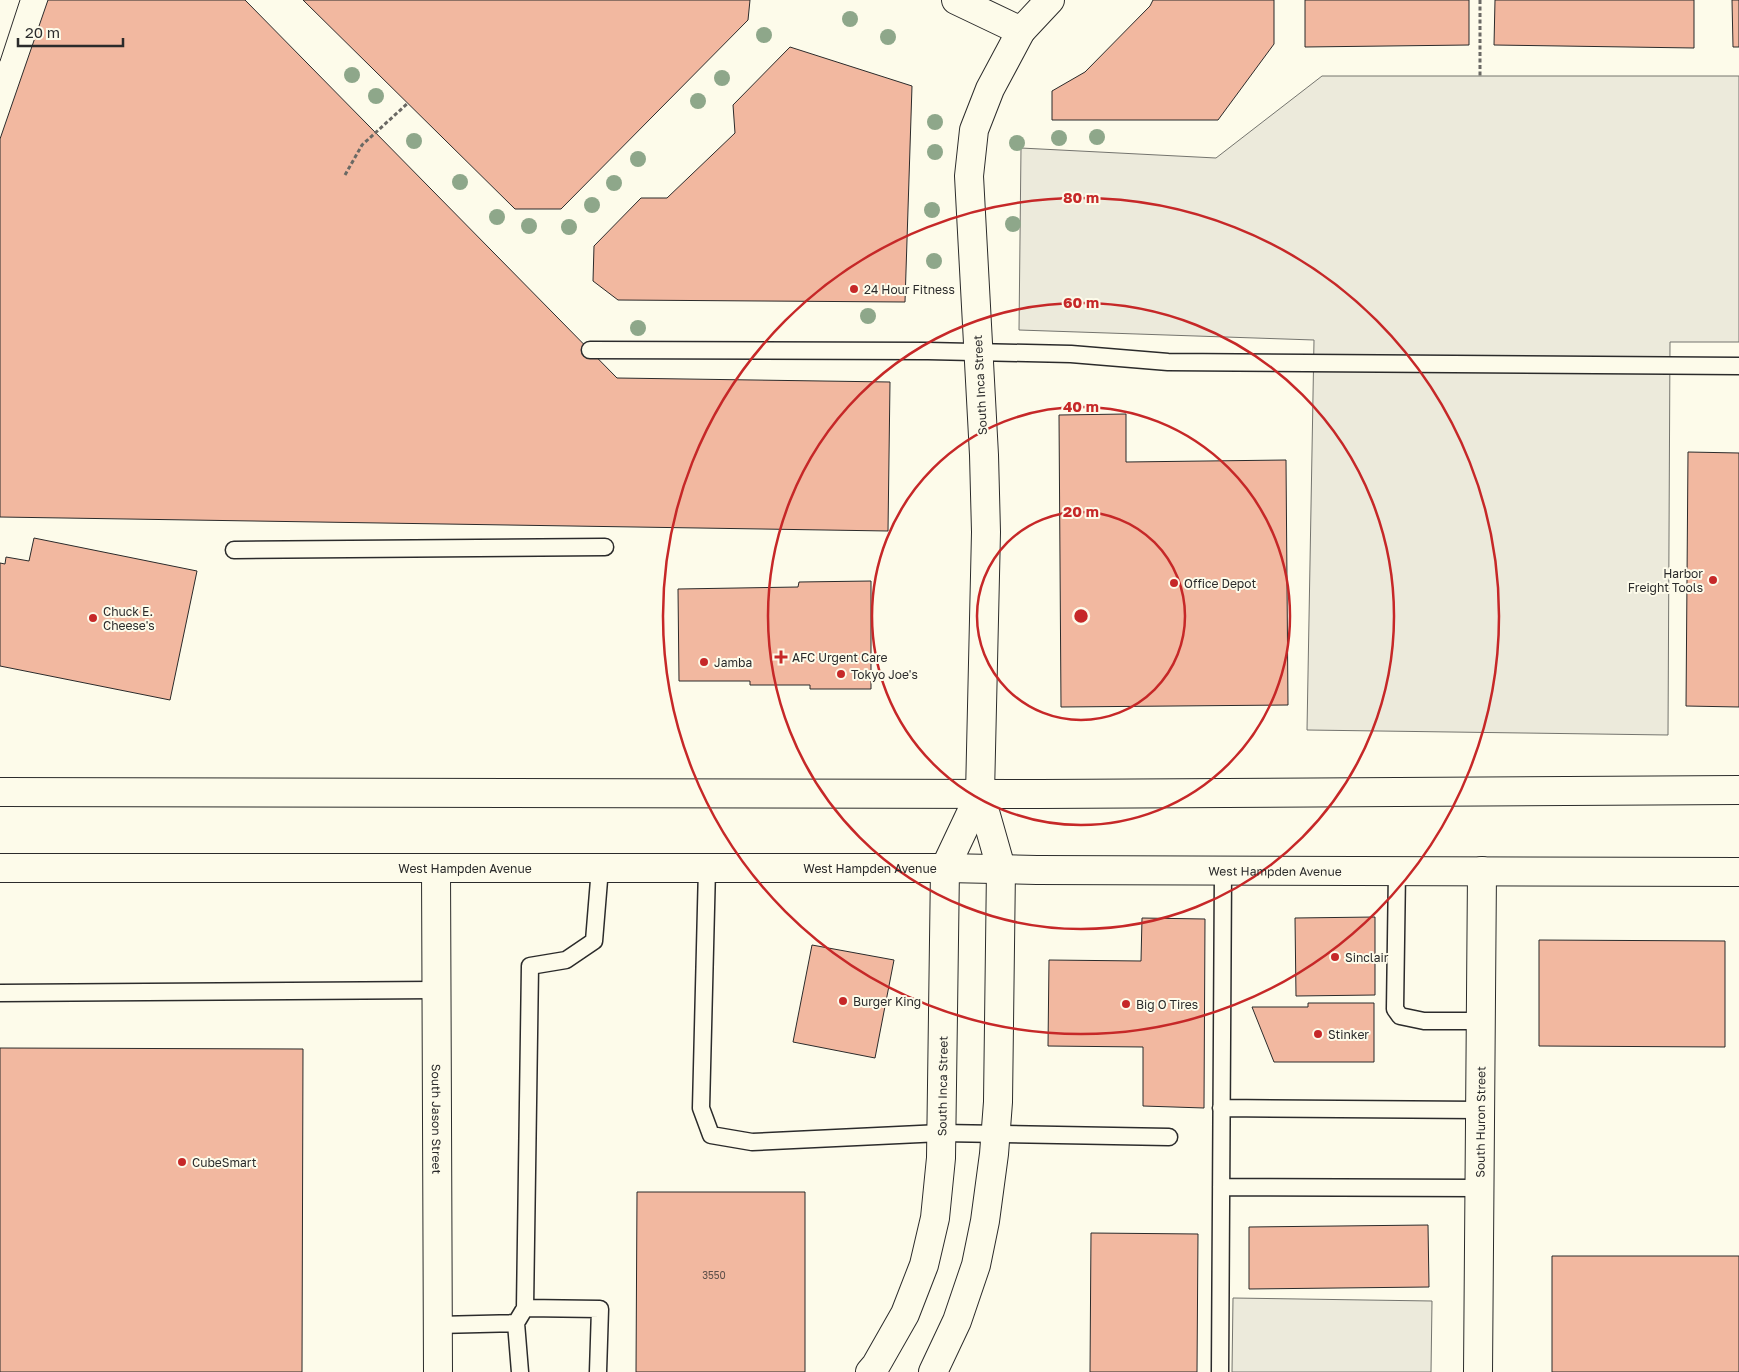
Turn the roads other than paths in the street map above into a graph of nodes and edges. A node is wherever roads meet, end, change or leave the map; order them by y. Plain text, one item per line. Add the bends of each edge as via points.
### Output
1 (956, 0) edge
2 (1050, 0) edge
3 (1021, 31) junction
4 (590, 350) dead end
5 (978, 352) junction
6 (1739, 366) edge
7 (605, 547) dead end
8 (234, 550) dead end
9 (1739, 790) edge
10 (0, 792) edge
11 (980, 794) junction
12 (0, 868) edge
13 (436, 868) junction
14 (600, 868) junction
15 (707, 868) junction
16 (945, 868) junction
17 (1001, 868) junction
18 (1223, 870) junction
19 (1397, 871) junction
20 (1482, 871) junction
21 (1739, 872) edge
22 (436, 990) junction
23 (0, 993) edge
24 (1480, 1021) junction
25 (1222, 1108) junction
26 (1480, 1110) junction
27 (941, 1133) junction
28 (996, 1134) junction
29 (1169, 1137) dead end
30 (1221, 1186) junction
31 (1479, 1188) junction
32 (525, 1308) junction
33 (516, 1323) junction
34 (438, 1325) junction
35 (438, 1372) edge
36 (520, 1372) edge
37 (598, 1372) edge
38 (870, 1372) edge
39 (933, 1372) edge
40 (1220, 1372) edge
41 (1478, 1372) edge

1 - 3 main road
2 - 3 main road, South Inca Street
3 - 5 main road, South Inca Street via 990,89 974,130 969,176
4 - 5 lane
5 - 6 lane via 1071,354 1168,362
5 - 11 main road, South Inca Street via 986,532
7 - 8 lane
9 - 11 main road
10 - 11 main road
11 - 16 main road, South Inca Street
11 - 17 main road, South Inca Street
12 - 13 main road, West Hampden Avenue
13 - 14 main road, West Hampden Avenue
13 - 22 main road, South Jason Street
14 - 15 main road, West Hampden Avenue
14 - 32 lane via 594,941 566,960 530,966
15 - 16 main road, West Hampden Avenue
15 - 27 lane via 701,1108 711,1136 752,1142
16 - 17 main road, West Hampden Avenue
16 - 27 main road, South Inca Street
17 - 18 main road, West Hampden Avenue
17 - 28 main road, South Inca Street
18 - 19 main road, West Hampden Avenue
18 - 25 lane
19 - 20 main road, West Hampden Avenue
19 - 24 lane via 1395,1009 1400,1016 1424,1021
20 - 21 main road, West Hampden Avenue
20 - 24 main road, South Huron Street
22 - 23 lane
22 - 34 main road, South Jason Street
24 - 26 main road, South Huron Street
25 - 26 lane
25 - 30 lane
26 - 31 main road, South Huron Street
27 - 28 lane
27 - 38 main road, South Inca Street via 934,1218 924,1265 904,1314
28 - 29 lane
28 - 39 main road, South Inca Street via 976,1265
30 - 31 lane
30 - 40 lane
31 - 41 main road, South Huron Street
32 - 33 lane
32 - 37 lane via 600,1310
33 - 34 lane
33 - 36 lane
34 - 35 main road, South Jason Street

